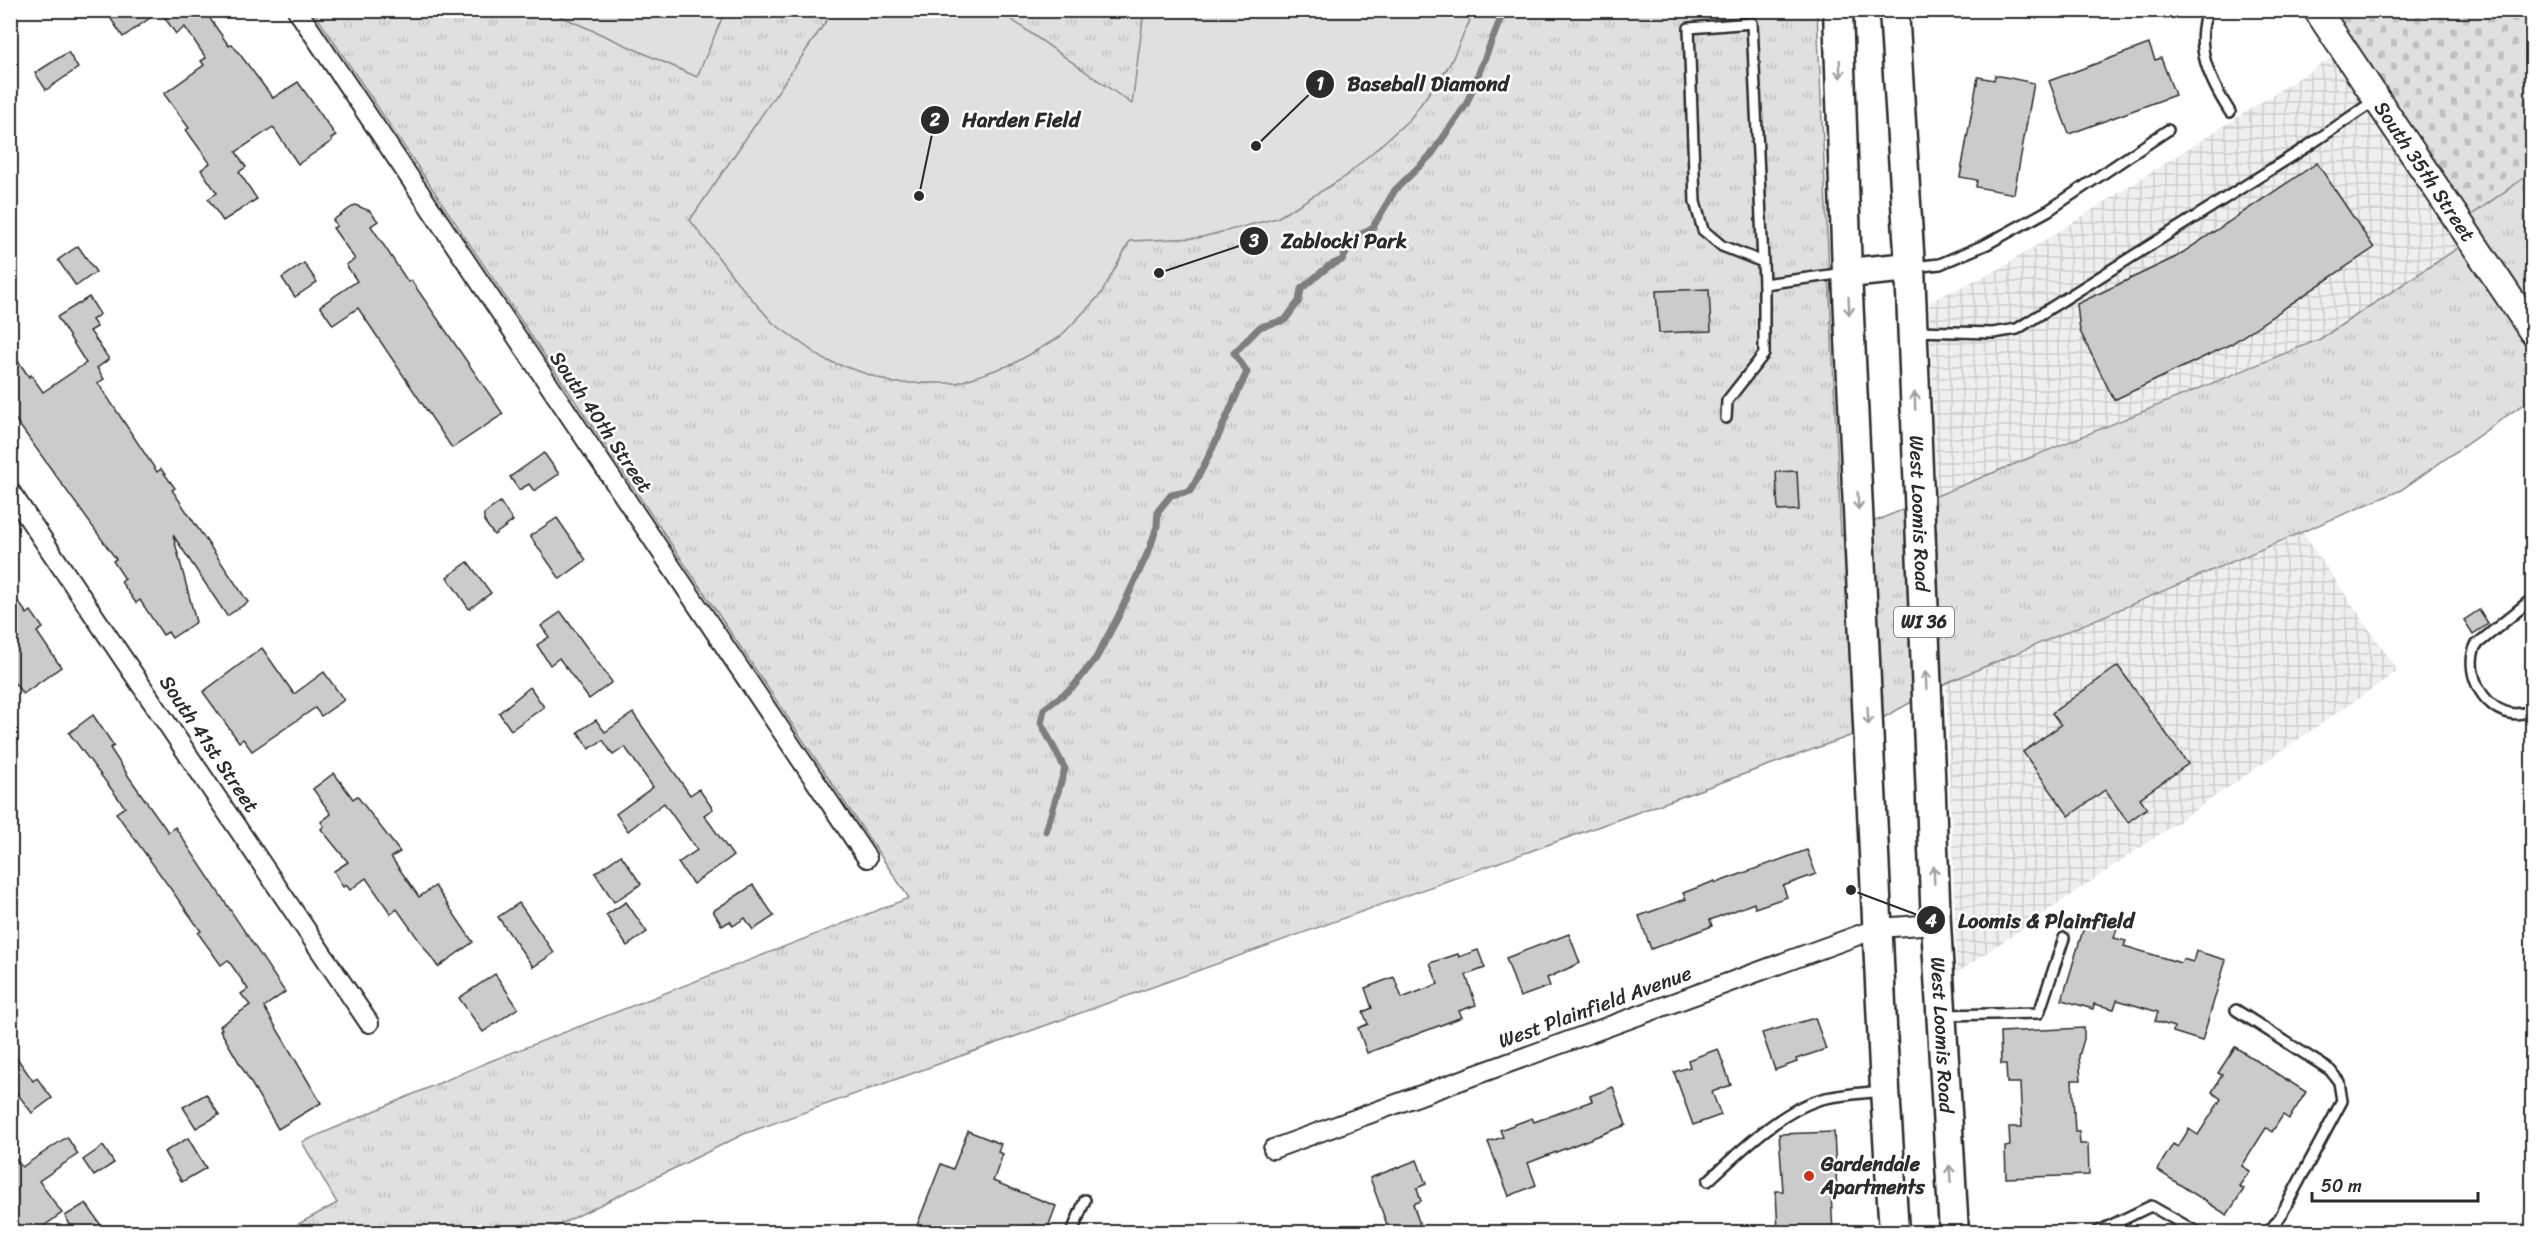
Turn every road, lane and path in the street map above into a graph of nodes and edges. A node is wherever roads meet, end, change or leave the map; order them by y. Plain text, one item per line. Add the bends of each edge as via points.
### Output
1 (297, 10) edge
2 (1838, 10) edge
3 (1894, 10) edge
4 (2208, 10) edge
5 (2317, 10) edge
6 (2376, 99) junction
7 (2230, 112) dead end
8 (2168, 130) dead end
9 (1763, 262) junction
10 (1910, 267) junction
11 (1847, 273) junction
12 (1764, 284) junction
13 (1913, 331) junction
14 (2532, 331) edge
15 (1726, 418) dead end
16 (10, 491) edge
17 (2532, 598) edge
18 (2532, 711) edge
19 (867, 858) dead end
20 (1936, 924) junction
21 (1878, 928) junction
22 (2064, 938) dead end
23 (2236, 1010) dead end
24 (1941, 1015) junction
25 (369, 1023) dead end
26 (1885, 1090) junction
27 (1273, 1149) dead end
28 (1708, 1181) dead end
29 (1085, 1200) dead end
30 (1072, 1233) edge
31 (1894, 1233) edge
32 (1954, 1233) edge
33 (2097, 1233) edge
34 (2198, 1233) edge
35 (2269, 1233) edge

1 - 19 street, South 40th Street
2 -> 11 main road
3 - 10 main road, West Loomis Road / WI 36
4 - 7 lane via 2202,25 2203,50 2217,91
5 - 6 street, South 35th Street
6 - 13 lane via 2017,329 1993,333
6 - 14 street, South 35th Street
8 - 10 lane via 2049,210 1987,244 1940,264
9 - 9 lane via 1752,22 1689,28 1697,212 1703,230 1722,246
9 - 12 lane
10 - 11 main road
10 - 13 main road, West Loomis Road / WI 36
11 - 12 lane
11 -> 21 main road
12 - 15 lane via 1764,354 1727,400
20 -> 13 main road, West Loomis Road / WI 36
16 - 25 street, South 41st Street
17 - 18 lane via 2476,645 2471,663 2476,683 2486,699 2510,714
20 - 21 street, West Plainfield Avenue
20 - 24 main road, West Loomis Road / WI 36
21 - 26 main road
21 - 27 street, West Plainfield Avenue
22 - 24 lane via 2039,1013
23 - 35 lane via 2330,1070 2339,1082 2342,1101
32 -> 24 main road, West Loomis Road / WI 36
26 - 28 lane via 1824,1098 1791,1113 1752,1140
26 - 31 main road
29 - 30 lane
33 - 34 lane via 2151,1206

